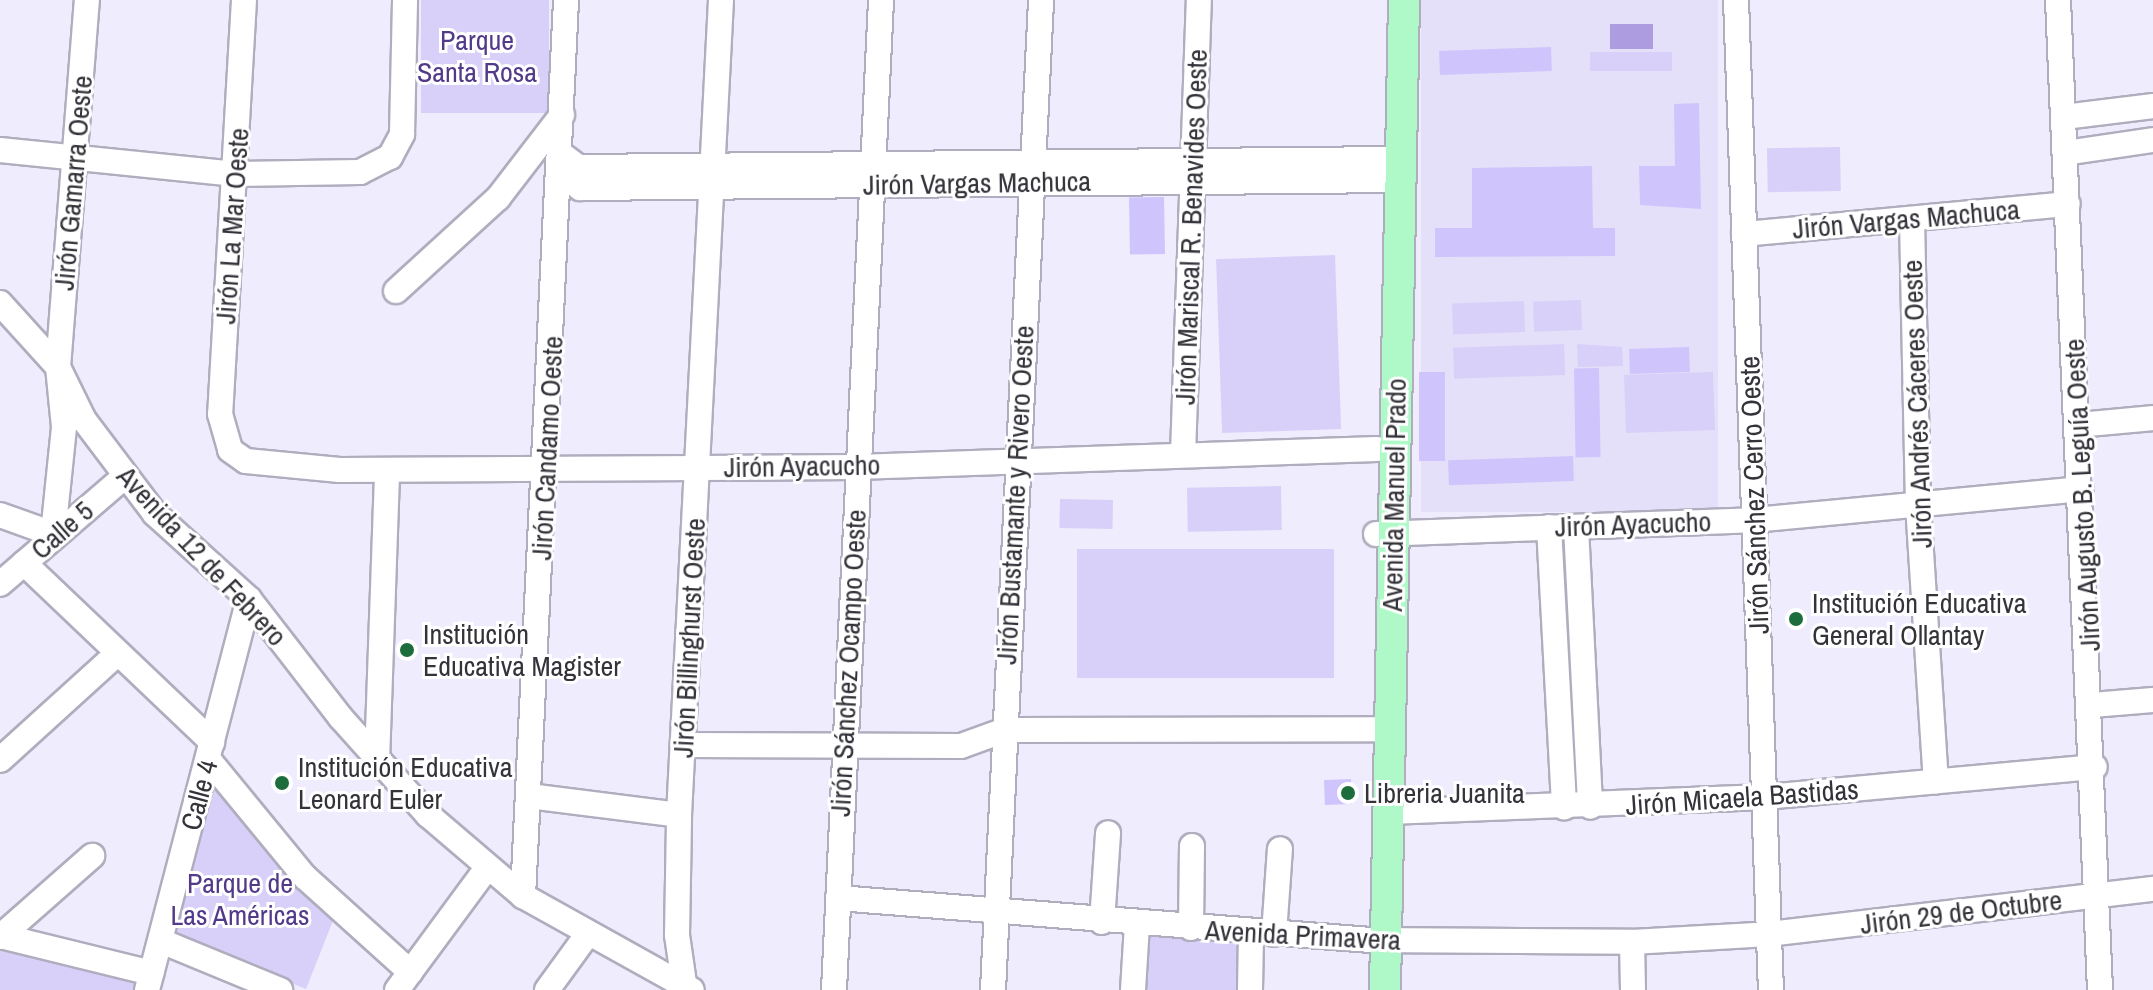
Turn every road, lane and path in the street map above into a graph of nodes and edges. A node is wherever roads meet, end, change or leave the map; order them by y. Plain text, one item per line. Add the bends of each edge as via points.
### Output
1 (87, 0) edge
2 (244, 0) edge
3 (405, 0) edge
4 (566, 0) edge
5 (721, 0) edge
6 (881, 0) edge
7 (1041, 0) edge
8 (1199, 0) edge
9 (1383, 0) edge
10 (1404, 0) edge
11 (1736, 0) edge
12 (2058, 0) edge
13 (2153, 106) edge
14 (562, 115) junction
15 (2064, 117) junction
16 (2153, 140) edge
17 (0, 150) edge
18 (2065, 153) junction
19 (75, 159) junction
20 (561, 163) junction
21 (1192, 170) junction
22 (1391, 170) junction
23 (1030, 172) junction
24 (872, 173) junction
25 (236, 174) junction
26 (710, 176) junction
27 (2068, 204) junction
28 (1912, 219) junction
29 (1744, 234) junction
30 (396, 291) dead end
31 (0, 303) edge
32 (58, 367) junction
33 (2153, 418) edge
34 (2078, 425) junction
35 (1377, 449) junction
36 (230, 450) joint
37 (1183, 454) junction
38 (1017, 458) junction
39 (546, 467) junction
40 (698, 467) junction
41 (857, 467) junction
42 (387, 470) junction
43 (124, 477) junction
44 (2081, 489) junction
45 (1918, 505) junction
46 (0, 515) edge
47 (1754, 520) junction
48 (1549, 527) junction
49 (1576, 527) junction
50 (53, 534) junction
51 (1385, 534) junction
52 (24, 563) junction
53 (0, 584) edge
54 (249, 599) junction
55 (118, 653) junction
56 (2153, 700) edge
57 (2092, 705) junction
58 (1381, 729) junction
59 (1005, 730) junction
60 (684, 745) junction
61 (844, 747) junction
62 (210, 750) junction
63 (0, 760) edge
64 (377, 761) junction
65 (2095, 767) junction
66 (1936, 781) junction
67 (529, 796) junction
68 (1765, 797) junction
69 (1590, 807) junction
70 (1564, 808) junction
71 (1388, 812) junction
72 (679, 815) junction
73 (1108, 833) dead end
74 (1192, 846) dead end
75 (1280, 849) dead end
76 (92, 856) dead end
77 (487, 868) junction
78 (2153, 889) edge
79 (2100, 895) junction
80 (523, 896) junction
81 (838, 898) junction
82 (997, 914) junction
83 (1102, 922) junction
84 (1137, 924) junction
85 (1191, 928) junction
86 (1263, 934) junction
87 (1769, 934) junction
88 (587, 935) junction
89 (0, 936) edge
90 (161, 941) junction
91 (1378, 941) junction
92 (1632, 942) junction
93 (150, 981) edge
94 (404, 981) edge
95 (687, 989) edge
96 (280, 990) edge
97 (547, 990) edge
98 (834, 990) edge
99 (993, 990) edge
100 (1133, 990) edge
101 (1250, 990) edge
102 (1368, 990) edge
103 (1385, 990) edge
104 (1633, 990) edge
105 (1771, 990) edge
106 (2100, 990) edge

1 - 19 street, Jirón Gamarra Oeste
2 - 25 street, Jirón La Mar Oeste
3 - 25 street via 402,134 390,157 360,172
4 - 14 street, Jirón Candamo Oeste
5 - 26 street, Jirón Billinghurst Oeste
6 - 24 street, Jirón Sánchez Ocampo Oeste
7 - 23 street, Jirón Bustamante y Rivero Oeste
8 - 21 street, Jirón Mariscal R. Benavides Oeste
9 - 22 main road, Avenida Manuel Prado
10 - 22 main road, Avenida Manuel Prado
11 - 29 street, Jirón Sánchez Cerro Oeste
12 - 15 street, Jirón Augusto B. Leguía Oeste
13 - 15 street
14 - 20 street, Jirón Candamo Oeste
14 - 30 street via 498,198
15 - 18 street, Jirón Augusto B. Leguía Oeste
16 - 18 street
17 - 19 street
18 - 27 street, Jirón Augusto B. Leguía Oeste
19 - 25 street
19 - 32 street, Jirón Gamarra Oeste
20 - 26 street, Jirón Vargas Machuca via 580,188
20 - 39 street, Jirón Candamo Oeste
21 - 22 street, Jirón Vargas Machuca
21 - 23 street, Jirón Vargas Machuca
21 - 37 street, Jirón Mariscal R. Benavides Oeste
22 - 35 main road, Avenida Manuel Prado
22 - 51 main road, Avenida Manuel Prado
23 - 24 street, Jirón Vargas Machuca
23 - 38 street, Jirón Bustamante y Rivero Oeste
24 - 26 street, Jirón Vargas Machuca
24 - 41 street, Jirón Sánchez Ocampo Oeste
25 - 36 street, Jirón La Mar Oeste via 220,414
26 - 40 street, Jirón Billinghurst Oeste
27 - 28 street, Jirón Vargas Machuca
27 - 34 street, Jirón Augusto B. Leguía Oeste
28 - 29 street, Jirón Vargas Machuca
28 - 45 street, Jirón Andrés Cáceres Oeste
29 - 47 street, Jirón Sánchez Cerro Oeste
31 - 32 street, Avenida 12 de Febrero
32 - 43 street, Avenida 12 de Febrero via 84,420
32 - 50 street, Jirón Gamarra Oeste via 64,427
33 - 34 street
34 - 44 street, Jirón Augusto B. Leguía Oeste
35 - 37 street, Jirón Ayacucho
35 - 51 main road, Avenida Manuel Prado
36 - 42 street, Jirón Ayacucho via 265,467
37 - 38 street, Jirón Ayacucho
38 - 41 street, Jirón Ayacucho
38 - 59 street, Jirón Bustamante y Rivero Oeste
39 - 40 street, Jirón Ayacucho
39 - 42 street, Jirón Ayacucho
39 - 67 street, Jirón Candamo Oeste
40 - 41 street, Jirón Ayacucho
40 - 60 street, Jirón Billinghurst Oeste
41 - 61 street, Jirón Sánchez Ocampo Oeste
42 - 64 street
43 - 50 street, Calle 5
43 - 54 street, Avenida 12 de Febrero via 186,546
44 - 45 street, Jirón Ayacucho
44 - 57 street, Jirón Augusto B. Leguía Oeste
45 - 47 street, Jirón Ayacucho
45 - 66 street, Jirón Andrés Cáceres Oeste
46 - 50 street
47 - 49 street, Jirón Ayacucho
47 - 68 street, Jirón Sánchez Cerro Oeste
48 - 49 street, Jirón Ayacucho
48 - 51 street, Jirón Ayacucho
48 - 70 street
49 - 69 street
50 - 52 street, Calle 5
51 - 58 main road, Avenida Manuel Prado
52 - 53 street, Calle 5
52 - 55 street
54 - 62 street, Calle 4
54 - 64 street, Avenida 12 de Febrero
55 - 62 street
55 - 63 street
56 - 57 street
57 - 65 street, Jirón Augusto B. Leguía Oeste
58 - 59 street
58 - 71 main road, Avenida Manuel Prado
58 - 91 main road, Avenida Manuel Prado
59 - 61 street via 961,746
59 - 82 street, Jirón Bustamante y Rivero Oeste
60 - 61 street
60 - 72 street, Jirón Billinghurst Oeste
61 - 81 street, Jirón Sánchez Ocampo Oeste
62 - 90 street, Calle 4
62 - 94 street via 305,877
64 - 77 street, Avenida 12 de Febrero
65 - 66 street, Jirón Micaela Bastidas
65 - 79 street, Jirón Augusto B. Leguía Oeste
66 - 68 street, Jirón Micaela Bastidas
67 - 72 street
67 - 80 street, Jirón Candamo Oeste
68 - 69 street, Jirón Micaela Bastidas
68 - 87 street, Jirón Sánchez Cerro Oeste
69 - 70 street, Jirón Micaela Bastidas
70 - 71 street, Jirón Micaela Bastidas
71 - 91 main road, Avenida Manuel Prado
72 - 95 street, Jirón Billinghurst Oeste via 677,935
73 - 83 street
74 - 85 street
75 - 86 street
76 - 89 street
77 - 80 street, Avenida 12 de Febrero
77 - 94 street
78 - 79 street, Jirón 29 de Octubre
79 - 87 street, Jirón 29 de Octubre
79 - 106 street, Jirón Augusto B. Leguía Oeste
80 - 88 street, Avenida 12 de Febrero
81 - 82 street, Avenida Primavera
81 - 98 street, Jirón Sánchez Ocampo Oeste
82 - 83 street, Avenida Primavera
82 - 99 street, Jirón Bustamante y Rivero Oeste
83 - 84 street, Avenida Primavera
84 - 85 street, Avenida Primavera
84 - 100 street
85 - 86 street, Avenida Primavera
86 - 91 street, Avenida Primavera
86 - 101 street
87 - 92 street, Avenida Primavera
87 - 105 street, Jirón Sánchez Cerro Oeste
88 - 95 street, Avenida 12 de Febrero
88 - 97 street
89 - 93 street
90 - 93 street, Calle 4
90 - 96 street
91 - 92 street, Avenida Primavera
91 - 102 main road, Avenida Manuel Prado
91 - 103 main road, Avenida Manuel Prado
92 - 104 street

